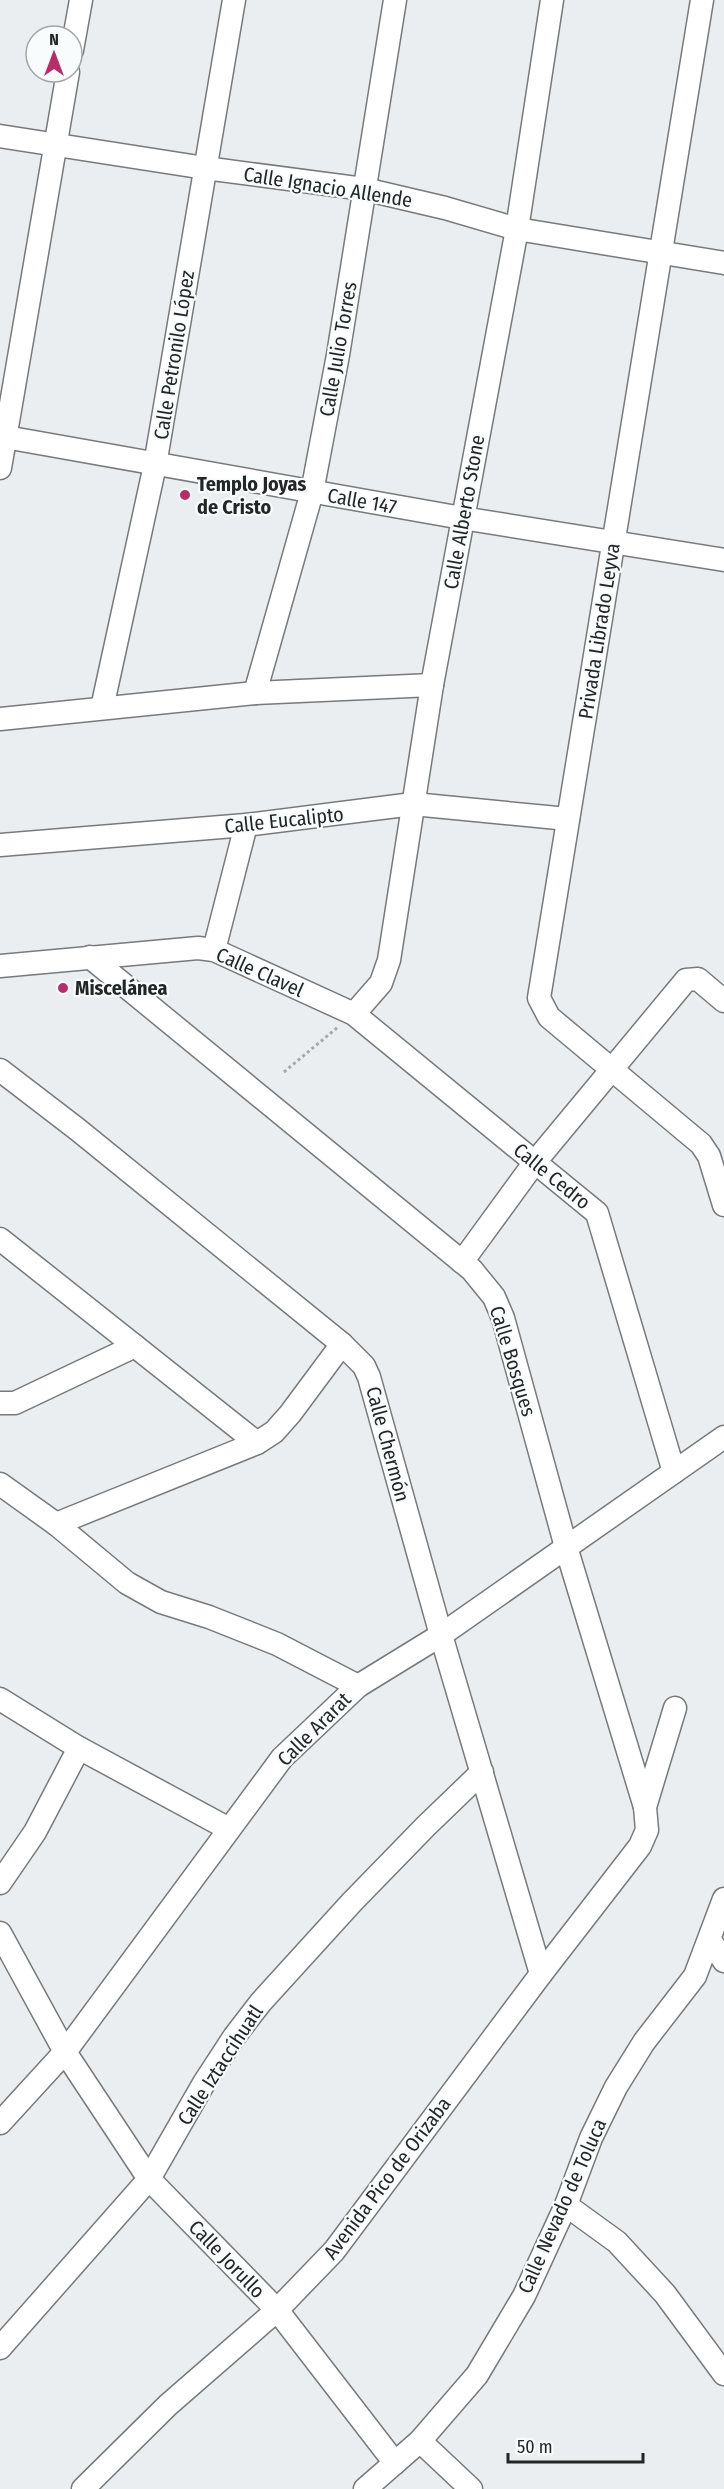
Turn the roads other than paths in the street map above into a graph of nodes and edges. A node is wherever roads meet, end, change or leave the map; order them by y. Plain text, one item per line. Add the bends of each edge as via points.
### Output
1 (81, 0) edge
2 (234, 0) edge
3 (395, 0) edge
4 (552, 0) edge
5 (702, 0) edge
6 (77, 24) edge
7 (66, 84) edge
8 (0, 136) edge
9 (56, 144) junction
10 (205, 168) junction
11 (364, 189) junction
12 (517, 229) junction
13 (662, 252) junction
14 (724, 263) edge
15 (3, 436) edge
16 (155, 465) junction
17 (0, 468) edge
18 (312, 492) junction
19 (462, 518) junction
20 (614, 544) junction
21 (724, 560) edge
22 (432, 685) junction
23 (255, 693) junction
24 (102, 708) junction
25 (0, 719) edge
26 (413, 804) junction
27 (568, 819) junction
28 (246, 825) junction
29 (0, 845) edge
30 (214, 950) junction
31 (90, 957) junction
32 (0, 966) edge
33 (724, 1001) edge
34 (354, 1014) junction
35 (612, 1069) junction
36 (0, 1070) edge
37 (536, 1162) junction
38 (724, 1205) edge
39 (0, 1239) edge
40 (462, 1262) junction
41 (342, 1344) junction
42 (135, 1346) junction
43 (0, 1403) edge
44 (724, 1437) edge
45 (257, 1443) junction
46 (674, 1473) junction
47 (0, 1484) edge
48 (56, 1524) junction
49 (566, 1548) junction
50 (441, 1635) junction
51 (358, 1686) junction
52 (0, 1699) edge
53 (675, 1708) dead end
54 (79, 1748) junction
55 (482, 1772) junction
56 (645, 1807) junction
57 (229, 1829) junction
58 (647, 1830) joint
59 (0, 1882) edge
60 (724, 1899) edge
61 (0, 1933) edge
62 (710, 1940) junction
63 (724, 1962) edge
64 (541, 1974) junction
65 (65, 2052) junction
66 (0, 2123) edge
67 (149, 2179) junction
68 (566, 2205) junction
69 (277, 2310) junction
70 (0, 2348) edge
71 (724, 2374) edge
72 (420, 2441) junction
73 (395, 2463) junction
74 (83, 2489) edge
75 (365, 2489) edge
76 (471, 2489) edge

1 - 6 street
2 - 10 street, Calle Petronilo López
3 - 11 street, Calle Julio Torres
4 - 12 street, Calle Alberto Stone
5 - 13 street, Privada Librado Leyva
7 - 9 street
8 - 9 street, Calle Ignacio Allende
9 - 10 street, Calle Ignacio Allende
9 - 15 street
10 - 11 street, Calle Ignacio Allende
10 - 16 street, Calle Petronilo López
11 - 12 street, Calle Ignacio Allende
11 - 18 street, Calle Julio Torres
12 - 13 street, Calle Ignacio Allende
12 - 19 street, Calle Alberto Stone
13 - 14 street, Calle Ignacio Allende
13 - 20 street, Privada Librado Leyva
15 - 16 street, Calle 147
15 - 17 street
16 - 18 street, Calle 147
16 - 24 street, Calle Petronilo López
18 - 19 street, Calle 147
18 - 23 street, Calle Julio Torres
19 - 20 street, Calle 147
19 - 22 street, Calle Alberto Stone
20 - 21 street, Calle 147
20 - 27 street, Privada Librado Leyva
22 - 23 street
22 - 26 street, Calle Alberto Stone
23 - 24 street
24 - 25 street
26 - 27 street, Calle Eucalipto
26 - 28 street, Calle Eucalipto
26 - 34 street, Calle Alberto Stone via 389,960 381,983
27 - 35 street, Privada Librado Leyva via 539,998 549,1017
28 - 29 street, Calle Eucalipto
28 - 30 street
30 - 31 street, Calle Clavel
30 - 34 street, Calle Clavel
31 - 32 street, Calle Clavel
31 - 40 street, Calle Bosques
33 - 35 street via 698,979 686,980
34 - 37 street, Calle Cedro
35 - 37 street
35 - 38 street via 701,1144 709,1156
36 - 41 street, Calle Chermón
37 - 40 street
37 - 46 street, Calle Cedro via 597,1213
39 - 42 street
40 - 49 street, Calle Bosques via 484,1282 502,1318
41 - 45 street via 290,1414
41 - 50 street, Calle Chermón via 369,1377
42 - 43 street via 15,1403
42 - 45 street
44 - 46 street, Calle Ararat
45 - 48 street
46 - 49 street, Calle Ararat
47 - 48 street
48 - 51 street via 127,1583 153,1597 277,1644
49 - 50 street, Calle Ararat
49 - 56 street, Calle Bosques
50 - 51 street, Calle Ararat
50 - 55 street, Calle Chermón
51 - 57 street, Calle Ararat via 282,1758
52 - 54 street
53 - 56 street
54 - 57 street
54 - 59 street via 35,1832
55 - 64 street, Calle Chermón
55 - 67 street, Calle Iztaccíhuatl via 352,1902 261,2002 204,2083
56 - 58 street, Calle Bosques
57 - 65 street, Calle Ararat
58 - 64 street, Avenida Pico de Orizaba via 640,1846
60 - 62 street, Calle Nevado de Toluca
61 - 65 street, Calle Jorullo
62 - 63 street
62 - 68 street, Calle Nevado de Toluca via 695,1976 644,2042 616,2087
64 - 69 street, Avenida Pico de Orizaba via 334,2251
65 - 66 street, Calle Ararat
65 - 67 street, Calle Jorullo
67 - 69 street, Calle Jorullo
67 - 70 street, Calle Iztaccíhuatl
68 - 71 street via 617,2242 665,2294
68 - 72 street, Calle Nevado de Toluca via 524,2296 477,2375
69 - 73 street, Calle Jorullo
69 - 74 street, Avenida Pico de Orizaba via 168,2405
72 - 73 street, Calle Nevado de Toluca
72 - 76 street
73 - 75 street, Calle Nevado de Toluca

